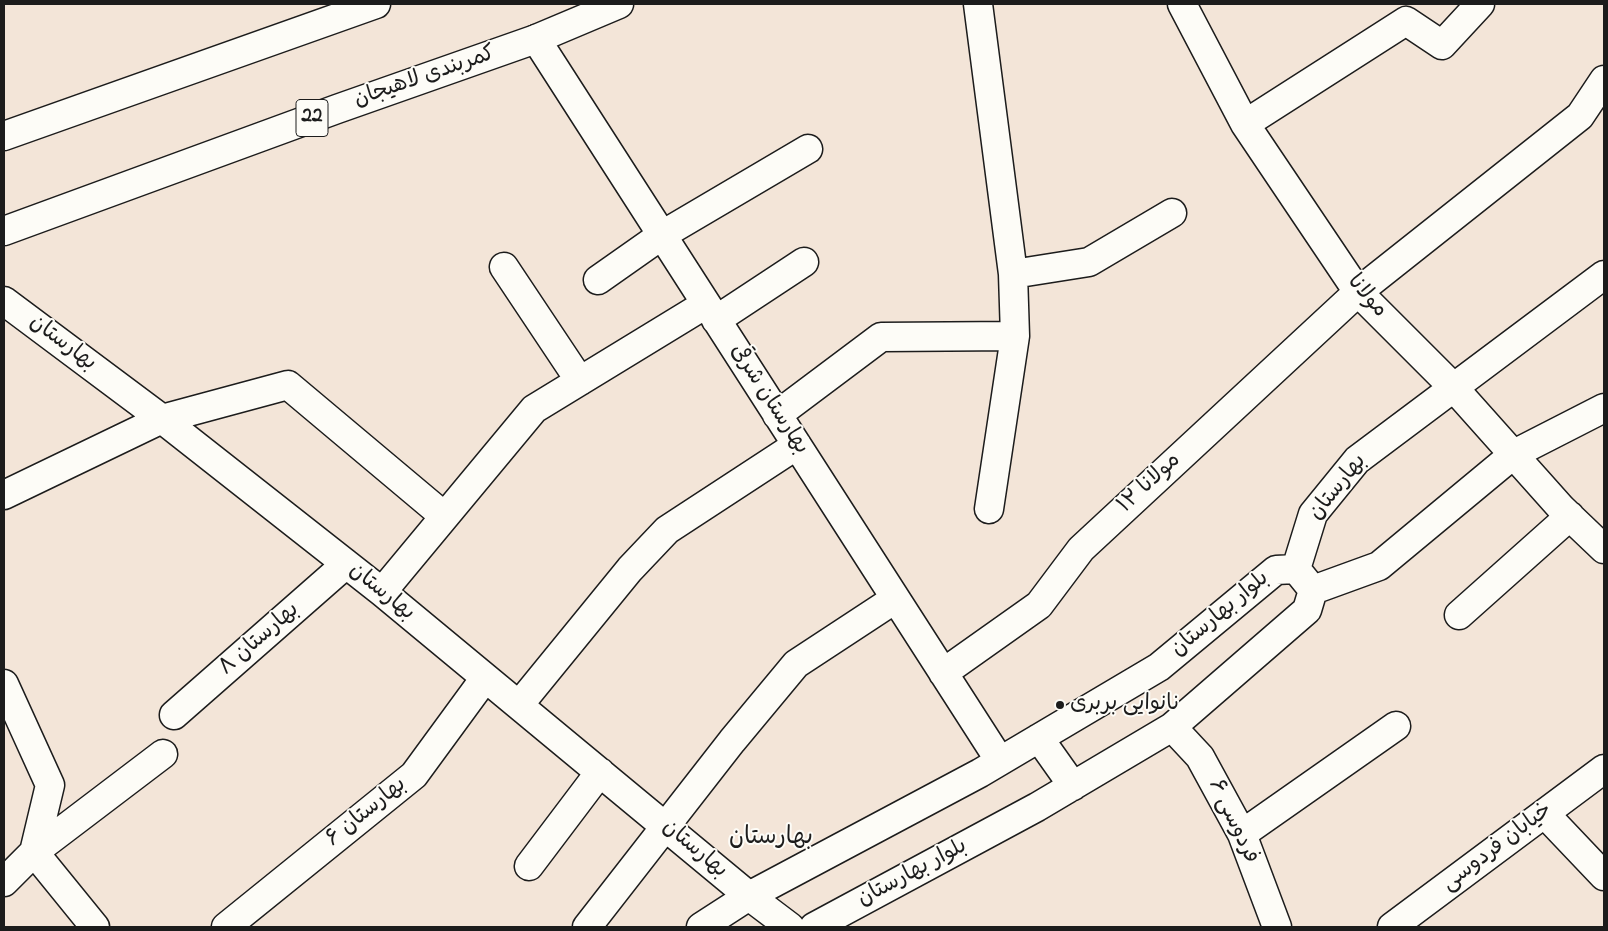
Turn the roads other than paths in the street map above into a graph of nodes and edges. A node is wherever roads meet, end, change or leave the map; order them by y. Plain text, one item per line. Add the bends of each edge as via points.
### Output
1 (376, 4) edge
2 (619, 4) edge
3 (978, 4) edge
4 (1480, 4) edge
5 (1191, 7) edge
6 (536, 39) junction
7 (1604, 80) edge
8 (78, 111) junction
9 (1245, 124) junction
10 (4, 136) edge
11 (4, 145) edge
12 (808, 149) dead end
13 (115, 190) junction
14 (1172, 213) dead end
15 (4, 218) edge
16 (4, 231) edge
17 (662, 235) junction
18 (804, 262) dead end
19 (504, 267) dead end
20 (1013, 274) junction
21 (1604, 275) edge
22 (598, 280) dead end
23 (1358, 292) junction
24 (4, 300) edge
25 (711, 312) junction
26 (1015, 336) junction
27 (580, 381) junction
28 (1454, 388) junction
29 (1604, 408) edge
30 (777, 415) junction
31 (162, 419) junction
32 (797, 445) junction
33 (1514, 454) junction
34 (4, 495) edge
35 (989, 509) dead end
36 (444, 516) junction
37 (1570, 516) junction
38 (1604, 549) edge
39 (346, 564) junction
40 (1296, 569) junction
41 (1312, 590) junction
42 (382, 592) junction
43 (895, 599) junction
44 (1460, 615) dead end
45 (943, 673) junction
46 (485, 678) junction
47 (4, 684) edge
48 (519, 705) junction
49 (174, 715) dead end
50 (1172, 726) junction
51 (1396, 726) dead end
52 (1040, 738) junction
53 (163, 754) dead end
54 (1000, 761) junction
55 (1604, 768) edge
56 (600, 772) junction
57 (1073, 786) junction
58 (1545, 814) junction
59 (666, 826) junction
60 (1242, 834) junction
61 (34, 852) junction
62 (529, 866) dead end
63 (1604, 876) edge
64 (4, 882) edge
65 (749, 896) junction
66 (95, 927) edge
67 (226, 927) edge
68 (587, 927) edge
69 (701, 927) edge
70 (790, 927) edge
71 (814, 927) edge
72 (1277, 927) edge
73 (1392, 927) edge

1 - 8 main road
2 - 6 main road, کمربندی لاهیجان / 22
3 - 20 main road
4 - 9 main road via 1442,45 1406,21
5 - 9 main road, مولانا
6 - 13 main road, کمربندی لاهیجان / 22
6 - 17 main road, بهارستان شرقی
7 - 23 main road, مولانا ۱۲ via 1580,116
8 - 10 main road
8 - 11 main road
9 - 23 main road, مولانا
12 - 17 main road
13 - 15 main road
13 - 16 main road, کمربندی لاهیجان / 22
14 - 20 main road via 1089,262
17 - 22 main road
17 - 25 main road, بهارستان شرقی
18 - 25 main road
19 - 27 main road
20 - 26 main road
21 - 28 main road, بهارستان
23 - 28 main road, مولانا
23 - 45 main road, مولانا ۱۲ via 1081,549 1039,605
24 - 31 main road, بهارستان
25 - 27 main road
25 - 30 main road, بهارستان شرقی
26 - 30 main road via 881,337
26 - 35 main road
27 - 36 main road via 534,409
28 - 33 main road, مولانا
28 - 40 main road, بهارستان via 1357,460 1313,514
29 - 33 main road
30 - 32 main road, بهارستان شرقی
31 - 34 main road
31 - 36 main road via 288,385
31 - 39 main road, بهارستان
32 - 43 main road, بهارستان شرقی
32 - 48 main road via 667,530 630,569
33 - 37 main road, مولانا
33 - 41 main road via 1379,566
36 - 42 main road
37 - 38 main road, مولانا
37 - 44 main road
39 - 42 main road, بهارستان
39 - 49 main road, بهارستان ۸
40 - 41 main road, بلوار بهارستان
40 - 52 main road, بلوار بهارستان via 1276,570 1159,666
41 - 50 main road, بلوار بهارستان via 1307,610
42 - 46 main road, بهارستان
43 - 45 main road, بهارستان شرقی
43 - 59 main road via 796,664
45 - 54 main road, بهارستان شرقی
46 - 48 main road, بهارستان
46 - 67 main road, بهارستان ۶ via 414,775
47 - 61 main road via 50,785
48 - 56 main road, بهارستان
50 - 57 main road, بلوار بهارستان
50 - 60 main road, فردوسی ۶ via 1200,757
51 - 60 main road
52 - 54 main road, بلوار بهارستان
52 - 57 main road
53 - 61 main road
54 - 65 main road, بلوار بهارستان
55 - 58 main road, خیابان فردوسی
56 - 59 main road, بهارستان
56 - 62 main road
57 - 71 main road, بلوار بهارستان
58 - 63 main road
58 - 73 main road, خیابان فردوسی
59 - 65 main road, بهارستان
59 - 68 main road
60 - 72 main road, فردوسی ۶
61 - 64 main road
61 - 66 main road
65 - 69 main road, بلوار بهارستان
65 - 70 main road, بهارستان

